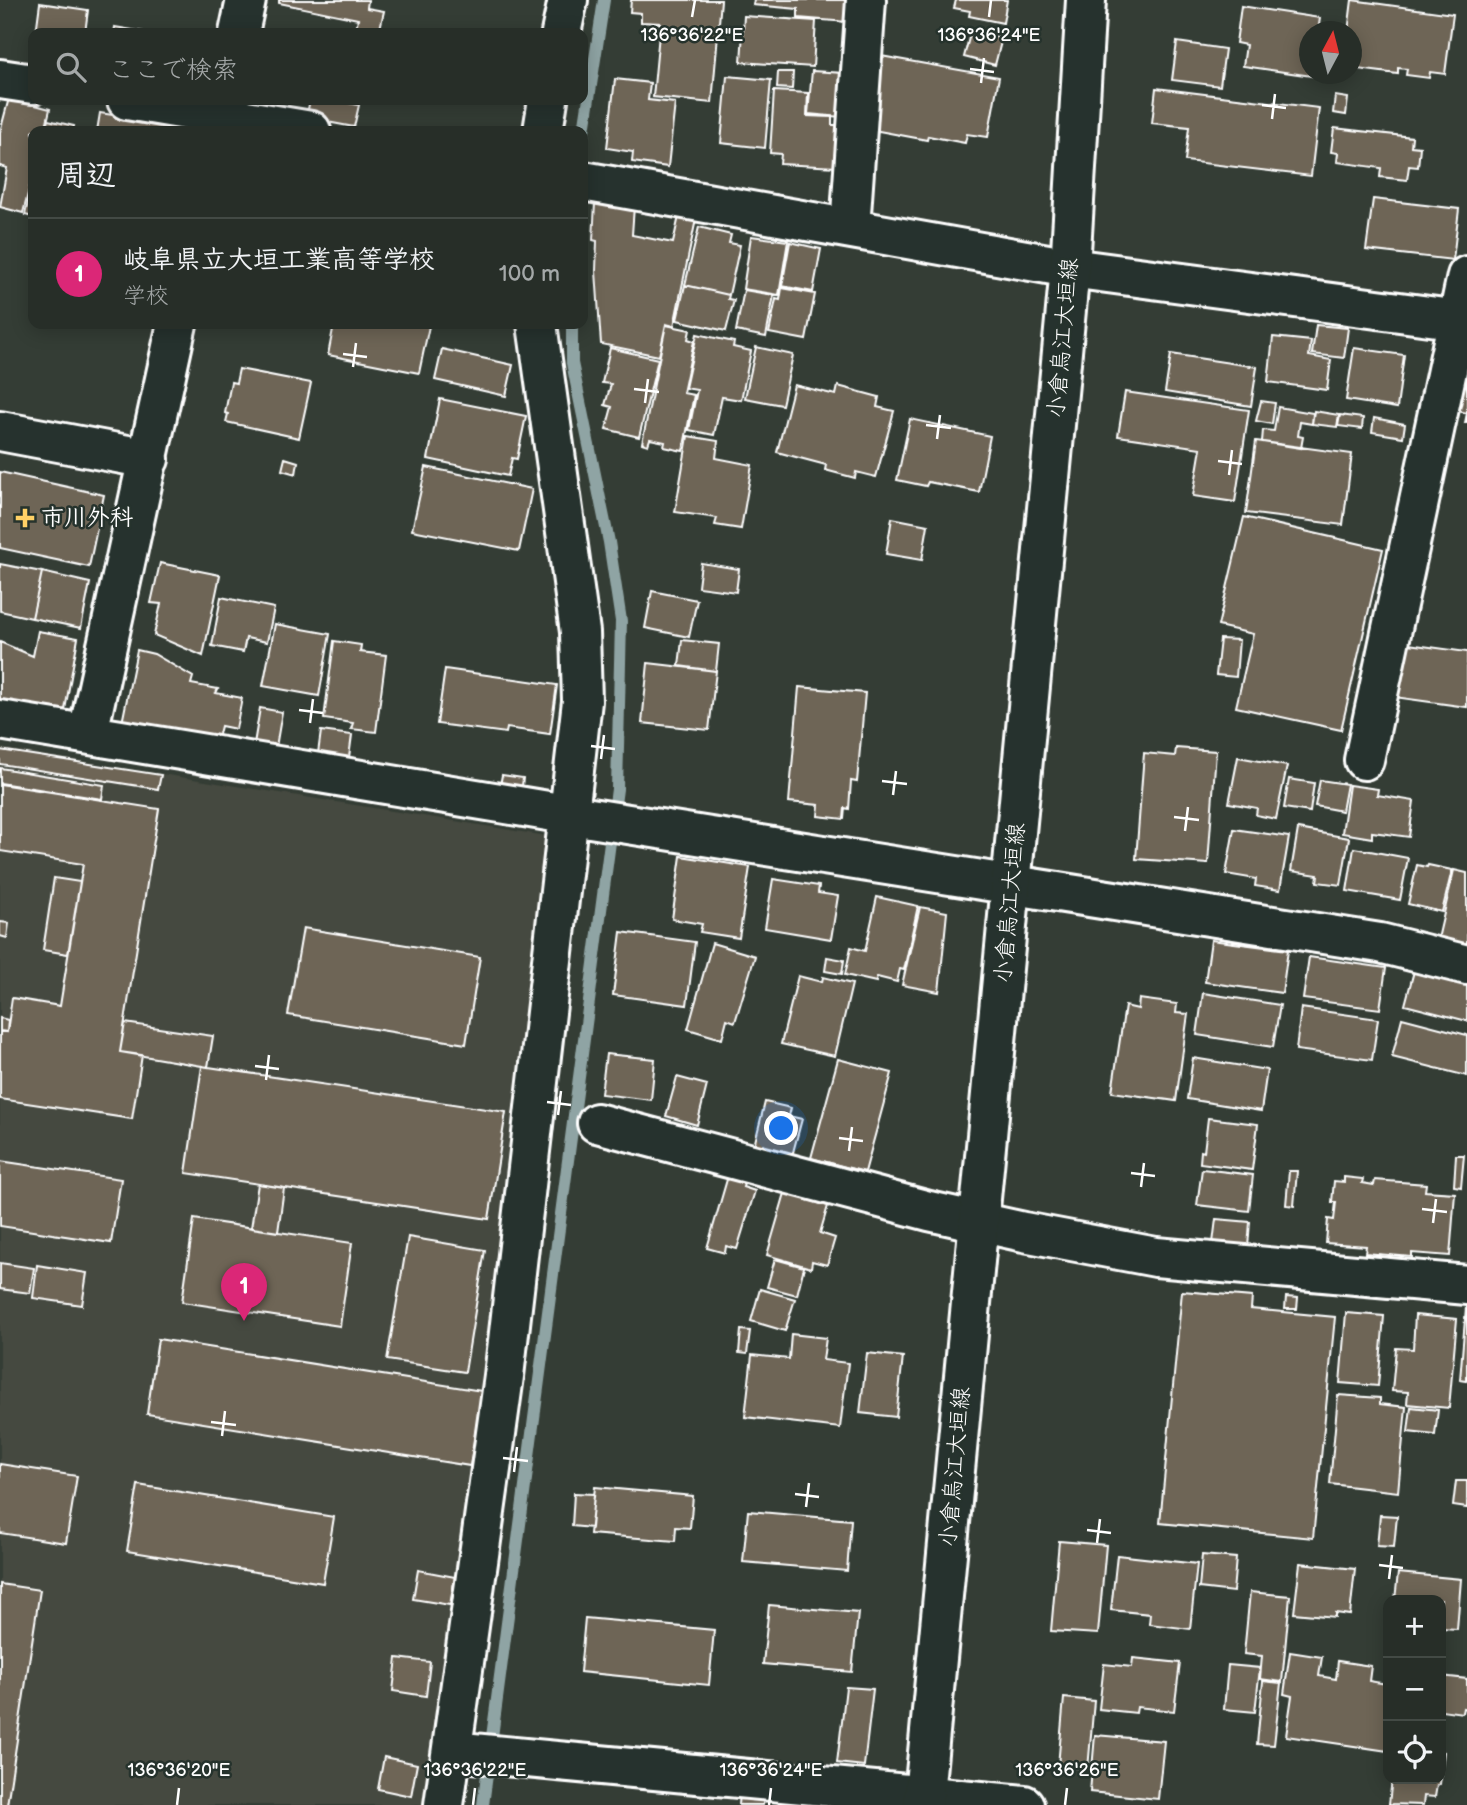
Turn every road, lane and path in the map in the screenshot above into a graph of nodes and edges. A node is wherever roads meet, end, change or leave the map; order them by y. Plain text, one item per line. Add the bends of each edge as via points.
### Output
1 (246, 0) edge
2 (568, 0) edge
3 (866, 0) edge
4 (1086, 0) edge
5 (240, 28) edge
6 (562, 28) edge
7 (0, 79) edge
8 (28, 83) edge
9 (158, 105) edge
10 (547, 105) edge
11 (221, 115) edge
12 (283, 126) edge
13 (544, 126) edge
14 (590, 182) edge
15 (850, 228) junction
16 (1069, 268) junction
17 (1467, 276) edge
18 (1463, 320) edge
19 (176, 329) edge
20 (538, 329) edge
21 (0, 431) edge
22 (149, 459) junction
23 (0, 720) edge
24 (88, 733) junction
25 (1364, 760) dead end
26 (576, 816) junction
27 (1012, 883) junction
28 (1467, 965) edge
29 (597, 1122) dead end
30 (979, 1223) junction
31 (1467, 1285) edge
32 (459, 1752) junction
33 (924, 1800) edge
34 (444, 1805) edge
35 (1024, 1805) edge

1 - 5 street
2 - 6 street
3 - 15 street
4 - 16 street, 小倉烏江大垣線
7 - 8 street
9 - 11 street
10 - 13 street
11 - 12 street
14 - 15 street
15 - 16 street
16 - 18 street
16 - 27 street, 小倉烏江大垣線
17 - 18 street
18 - 25 street
19 - 22 street
20 - 26 street via 580,632
21 - 22 street
22 - 24 street
23 - 24 street
24 - 26 street
26 - 27 street
26 - 32 street
27 - 28 street via 1380,943
27 - 30 street, 小倉烏江大垣線
29 - 30 street
30 - 31 street via 1156,1257
30 - 33 street, 小倉烏江大垣線
32 - 33 street
32 - 34 street
33 - 35 street

